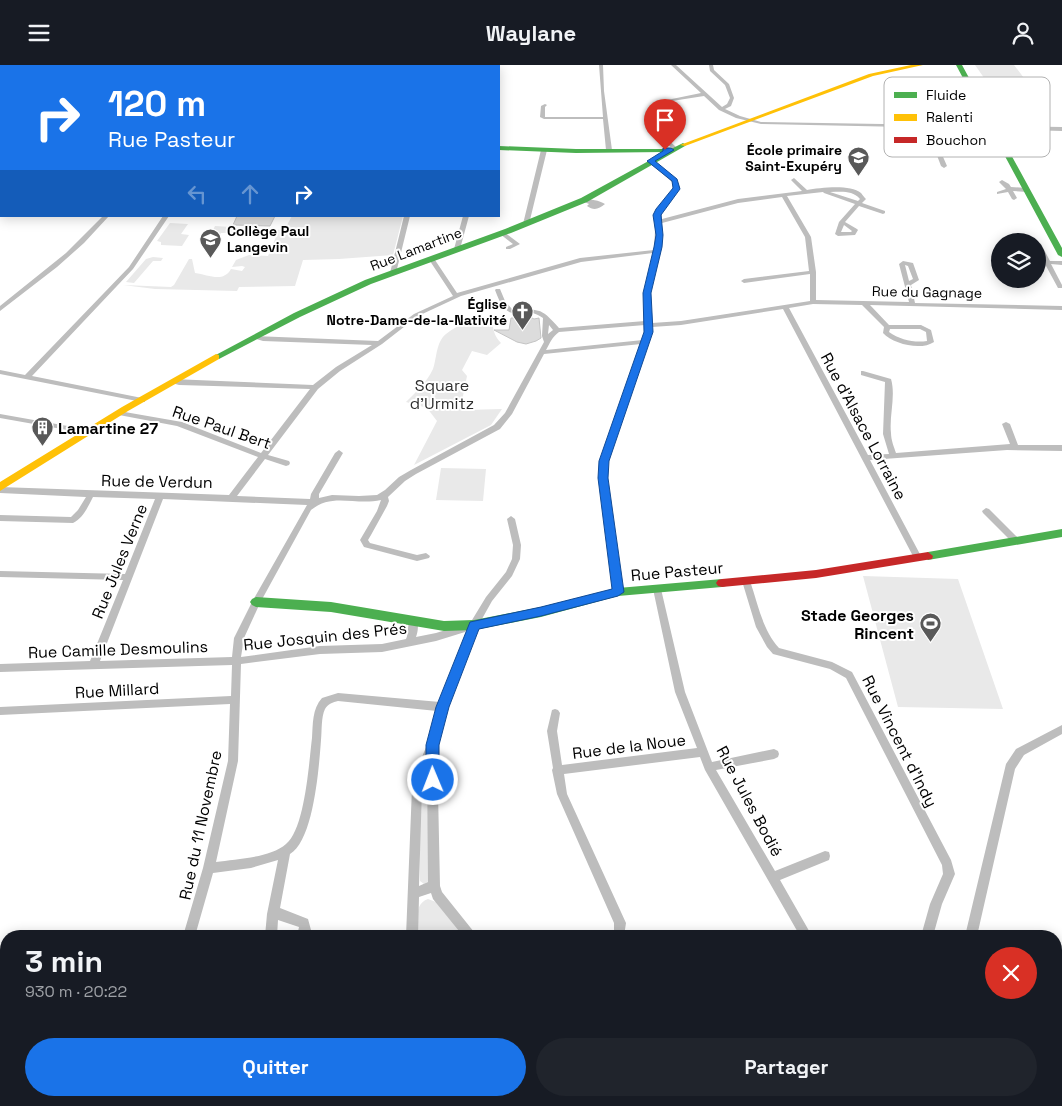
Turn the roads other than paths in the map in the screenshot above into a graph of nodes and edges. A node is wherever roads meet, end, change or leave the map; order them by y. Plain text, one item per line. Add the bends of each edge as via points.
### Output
1 (601, 65) edge
2 (673, 65) edge
3 (711, 65) edge
4 (914, 65) edge
5 (959, 65) edge
6 (965, 77) edge
7 (705, 95) junction
8 (545, 105) dead end
9 (721, 109) junction
10 (763, 114) junction
11 (605, 118) junction
12 (748, 120) junction
13 (773, 124) junction
14 (884, 126) edge
15 (500, 148) edge
16 (672, 149) junction
17 (544, 150) junction
18 (609, 150) junction
19 (940, 157) edge
20 (1008, 157) edge
21 (651, 161) junction
22 (944, 166) dead end
23 (794, 180) dead end
24 (1002, 182) dead end
25 (1010, 189) junction
26 (1026, 190) junction
27 (821, 191) junction
28 (806, 193) junction
29 (999, 193) dead end
30 (784, 195) junction
31 (1014, 199) dead end
32 (858, 204) junction
33 (883, 212) dead end
34 (105, 217) edge
35 (165, 217) edge
36 (407, 217) edge
37 (466, 217) edge
38 (658, 221) junction
39 (842, 222) dead end
40 (526, 224) junction
41 (502, 233) junction
42 (508, 248) dead end
43 (456, 249) junction
44 (658, 251) junction
45 (1062, 256) edge
46 (1046, 258) edge
47 (431, 259) junction
48 (1048, 262) junction
49 (813, 272) junction
50 (393, 273) junction
51 (744, 281) dead end
52 (908, 284) dead end
53 (1061, 289) edge
54 (498, 290) dead end
55 (456, 296) junction
56 (814, 300) junction
57 (864, 303) junction
58 (913, 304) junction
59 (785, 306) junction
60 (1062, 308) edge
61 (0, 309) edge
62 (546, 318) junction
63 (649, 324) junction
64 (887, 327) junction
65 (552, 331) junction
66 (256, 337) junction
67 (646, 342) junction
68 (380, 343) junction
69 (544, 352) junction
70 (0, 372) edge
71 (863, 373) dead end
72 (26, 377) junction
73 (175, 381) junction
74 (315, 387) junction
75 (142, 400) junction
76 (120, 413) junction
77 (0, 416) edge
78 (1006, 424) dead end
79 (90, 432) junction
80 (1015, 447) junction
81 (1062, 449) edge
82 (339, 453) dead end
83 (893, 456) junction
84 (262, 457) junction
85 (866, 458) junction
86 (286, 463) dead end
87 (0, 477) edge
88 (12, 480) junction
89 (0, 489) edge
90 (91, 494) junction
91 (383, 495) junction
92 (160, 497) junction
93 (232, 497) junction
94 (314, 501) junction
95 (986, 511) dead end
96 (0, 518) edge
97 (511, 519) dead end
98 (1062, 533) edge
99 (1015, 540) junction
100 (426, 556) dead end
101 (918, 558) junction
102 (0, 573) edge
103 (128, 577) junction
104 (746, 581) junction
105 (657, 589) junction
106 (618, 592) junction
107 (256, 602) junction
108 (412, 622) junction
109 (474, 625) junction
110 (409, 642) junction
111 (237, 661) junction
112 (94, 664) junction
113 (0, 668) edge
114 (234, 700) junction
115 (443, 707) junction
116 (0, 711) edge
117 (556, 713) dead end
118 (1062, 729) edge
119 (432, 745) junction
120 (704, 752) junction
121 (774, 754) dead end
122 (709, 767) junction
123 (557, 770) junction
124 (285, 851) junction
125 (825, 857) dead end
126 (209, 868) junction
127 (772, 878) junction
128 (434, 886) junction
129 (414, 893) junction
130 (274, 911) junction
131 (191, 930) edge
132 (272, 930) edge
133 (305, 930) edge
134 (412, 930) edge
135 (465, 930) edge
136 (620, 930) edge
137 (802, 930) edge
138 (929, 930) edge
139 (972, 930) edge

1 - 11 street
2 - 7 street
3 - 9 street via 727,84 732,99
4 - 10 street, Rue Lamartine via 871,75
5 - 6 street
7 - 9 street
7 - 16 street via 669,100 676,126 660,136
8 - 11 street via 544,118
9 - 12 street
10 - 12 street, Rue Lamartine
10 - 13 street via 762,119
11 - 18 street
12 - 13 street
12 - 16 street, Rue Lamartine
13 - 14 street
15 - 17 street
16 - 18 street
16 - 21 street, Rue Lamartine
17 - 18 street
17 - 40 street
19 - 22 street
20 - 26 street
21 - 38 street via 677,185 675,192 658,210
21 - 40 street, Rue Lamartine via 589,202
23 - 28 street
24 - 25 street
25 - 26 street
25 - 29 street
25 - 31 street
26 - 45 street
27 - 28 street
27 - 32 street
27 - 32 street via 850,190 863,199
28 - 30 street
30 - 38 street via 738,201
30 - 49 street via 808,237
32 - 33 street
32 - 39 street
34 - 61 street via 38,280
35 - 72 street via 131,268
36 - 50 street
37 - 43 street
38 - 44 street
40 - 41 street, Rue Lamartine
41 - 42 street via 517,244
41 - 43 street, Rue Lamartine
43 - 47 street, Rue Lamartine
44 - 55 street via 580,260
44 - 63 street via 647,293
45 - 48 street
46 - 48 street
47 - 50 street, Rue Lamartine
47 - 55 street
48 - 53 street
49 - 51 street
49 - 56 street
50 - 66 street, Rue Lamartine via 323,302
52 - 58 street
54 - 62 street via 503,306 509,311 534,312
55 - 68 street via 416,315
56 - 57 street, Rue du Gagnage
56 - 59 street, Rue du Gagnage
57 - 58 street, Rue du Gagnage
57 - 64 street
58 - 60 street, Rue du Gagnage
59 - 63 street, Rue du Gagnage via 682,323
59 - 85 street, Rue d'Alsace Lorraine
62 - 65 street
62 - 65 street
63 - 65 street, Rue du Gagnage
63 - 67 street
64 - 64 street via 886,333 894,339 932,342 928,331 921,327
65 - 69 street
66 - 68 street
66 - 73 street, Rue Lamartine
67 - 69 street
67 - 106 street via 604,461 603,478
68 - 74 street
69 - 91 street via 497,427 401,480
70 - 72 street
71 - 83 street via 888,381 887,434
72 - 75 street
73 - 74 street
73 - 75 street, Rue Lamartine
74 - 84 street
75 - 76 street, Rue Lamartine
76 - 79 street, Rue Lamartine
76 - 84 street, Rue Paul Bert via 179,424
77 - 79 street
78 - 80 street
79 - 88 street, Rue Lamartine
80 - 81 street
80 - 83 street
82 - 94 street, Rue du 11 Novembre
83 - 85 street
84 - 86 street, Rue Paul Bert
84 - 93 street
85 - 101 street, Rue d'Alsace Lorraine
87 - 88 street
88 - 89 street, Rue Lamartine
89 - 90 street, Rue de Verdun
90 - 92 street, Rue de Verdun
90 - 96 street via 73,520
91 - 94 street, Rue de Verdun via 369,499 333,497
91 - 100 street via 383,509 364,540 367,545 417,558
92 - 93 street, Rue de Verdun
92 - 103 street, Rue Jules Verne
93 - 94 street, Rue de Verdun
94 - 107 street, Rue du 11 Novembre
95 - 99 street
97 - 109 street via 517,545 516,559
98 - 99 street, Rue Pasteur
99 - 101 street, Rue Pasteur
101 - 104 street, Rue Pasteur via 826,573
102 - 103 street
103 - 112 street, Rue Jules Verne
104 - 105 street, Rue Pasteur
104 - 138 street, Rue Vincent d'Indy via 763,632 776,651 832,666 849,675 947,864 949,874
105 - 106 street, Rue Pasteur
105 - 120 street, Rue Jules Bodié via 680,692
106 - 109 street, Rue Pasteur
107 - 108 street, Rue Pasteur via 331,607
107 - 111 street, Rue du 11 Novembre via 239,639
108 - 109 street, Rue Pasteur
108 - 110 street via 413,634
109 - 110 street, Rue Josquin des Prés
109 - 115 street
110 - 111 street, Rue Josquin des Prés
111 - 112 street, Rue Camille Desmoulins
111 - 114 street, Rue du 11 Novembre
112 - 113 street, Rue Camille Desmoulins
114 - 116 street, Rue Millard
114 - 126 street, Rue du 11 Novembre via 233,761
115 - 119 street
115 - 124 street via 338,697 322,703 313,775 300,837
117 - 123 street via 552,731
118 - 139 street via 1020,752 1010,767
119 - 128 street
119 - 129 street via 418,788
120 - 122 street, Rue Jules Bodié
120 - 123 street, Rue de la Noue
121 - 122 street
122 - 127 street, Rue Jules Bodié
123 - 136 street via 562,794 620,923
124 - 126 street via 253,861
124 - 130 street
125 - 127 street
126 - 131 street, Rue du 11 Novembre
127 - 137 street, Rue Jules Bodié
128 - 129 street
128 - 135 street via 437,895
129 - 134 street
130 - 132 street
130 - 133 street via 304,923

